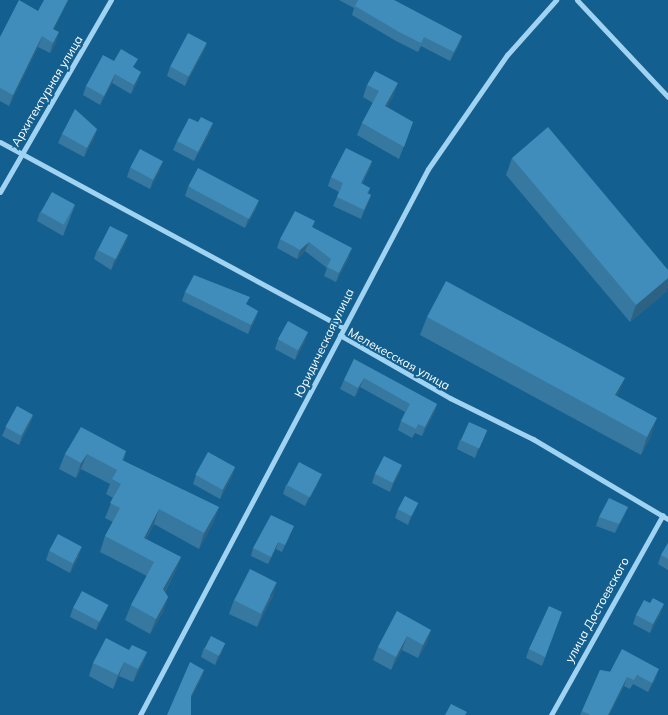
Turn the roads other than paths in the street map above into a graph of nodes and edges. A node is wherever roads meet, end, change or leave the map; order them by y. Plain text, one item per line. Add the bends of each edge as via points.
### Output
1 (111, 0) edge
2 (556, 0) edge
3 (577, 0) edge
4 (668, 96) edge
5 (0, 142) edge
6 (21, 153) junction
7 (0, 192) edge
8 (342, 325) junction
9 (339, 337) junction
10 (663, 515) junction
11 (668, 519) edge
12 (140, 715) edge
13 (551, 715) edge

1 - 6 street, Архитектурная улица
2 - 8 street, Юридическая улица via 507,55 428,169
3 - 4 street
5 - 6 street, Мелекесская улица
6 - 7 street, Архитектурная улица
6 - 8 street, Мелекесская улица
8 - 9 street, Юридическая улица
9 - 10 street, Мелекесская улица via 533,439
9 - 12 street, Юридическая улица
10 - 11 street, Мелекесская улица
10 - 13 street, улица Достоевского

